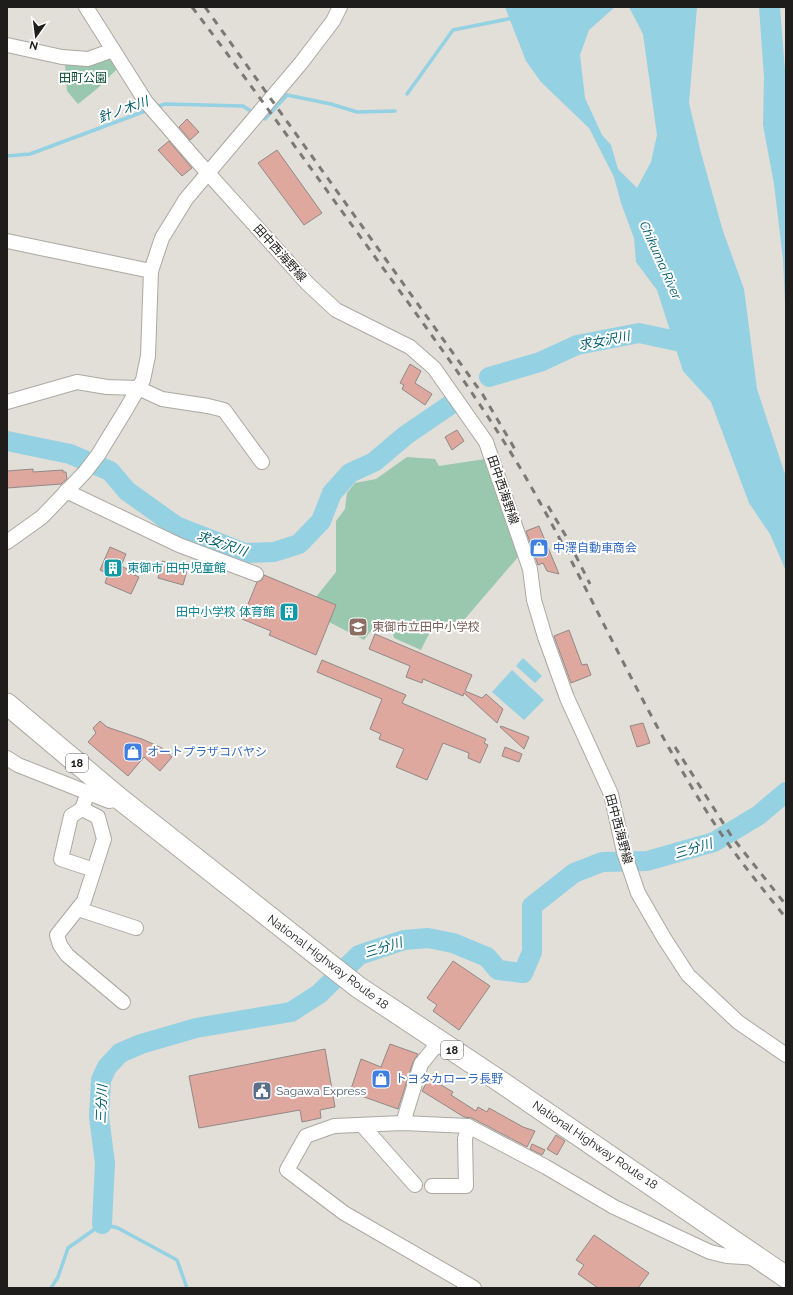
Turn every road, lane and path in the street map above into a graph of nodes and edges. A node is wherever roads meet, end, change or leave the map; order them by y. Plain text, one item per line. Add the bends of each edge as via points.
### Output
1 (86, 7) edge
2 (340, 7) edge
3 (7, 45) edge
4 (112, 50) junction
5 (209, 173) junction
6 (7, 241) edge
7 (151, 271) junction
8 (138, 388) junction
9 (7, 402) edge
10 (262, 462) dead end
11 (66, 491) junction
12 (7, 542) edge
13 (256, 574) dead end
14 (7, 704) edge
15 (7, 758) edge
16 (88, 792) junction
17 (120, 799) junction
18 (82, 809) junction
19 (94, 870) junction
20 (78, 909) junction
21 (136, 928) dead end
22 (123, 1002) dead end
23 (439, 1042) junction
24 (786, 1055) edge
25 (403, 1123) junction
26 (362, 1125) junction
27 (468, 1126) junction
28 (415, 1185) dead end
29 (432, 1186) dead end
30 (760, 1258) junction
31 (786, 1277) edge
32 (474, 1288) edge

1 - 4 street, 田中西海野線
2 - 5 street via 333,21 301,63
3 - 4 street via 62,57 88,59
4 - 5 street, 田中西海野線 via 146,102
5 - 7 street via 186,199 173,219 162,238
5 - 24 street, 田中西海野線 via 308,284 336,310 410,347 434,368 486,442 530,569 534,600 545,637 567,698 611,794 624,852 638,893 688,975 738,1022
6 - 7 street
7 - 8 street via 148,356
8 - 9 street via 107,387 77,382
8 - 10 street via 162,400 224,410
8 - 11 street via 98,455
11 - 12 street via 42,517
11 - 13 street via 179,545
14 - 17 highway, National Highway Route 18 / 18
15 - 16 street via 18,765
16 - 17 street via 109,801
16 - 18 street
17 - 23 highway, National Highway Route 18 / 18 via 358,987
18 - 19 street via 98,817 104,839
18 - 19 street via 71,816 61,859
19 - 20 street via 84,901
20 - 21 street
20 - 22 street via 57,935 60,945 67,955
23 - 25 street via 420,1064
23 - 30 highway, National Highway Route 18 / 18 via 511,1088
25 - 26 street
25 - 27 street
26 - 28 street
26 - 32 street via 334,1126 306,1136 287,1170 344,1213
27 - 29 street via 465,1140 466,1186
27 - 30 street via 614,1207 710,1252
30 - 31 highway, National Highway Route 18 / 18

